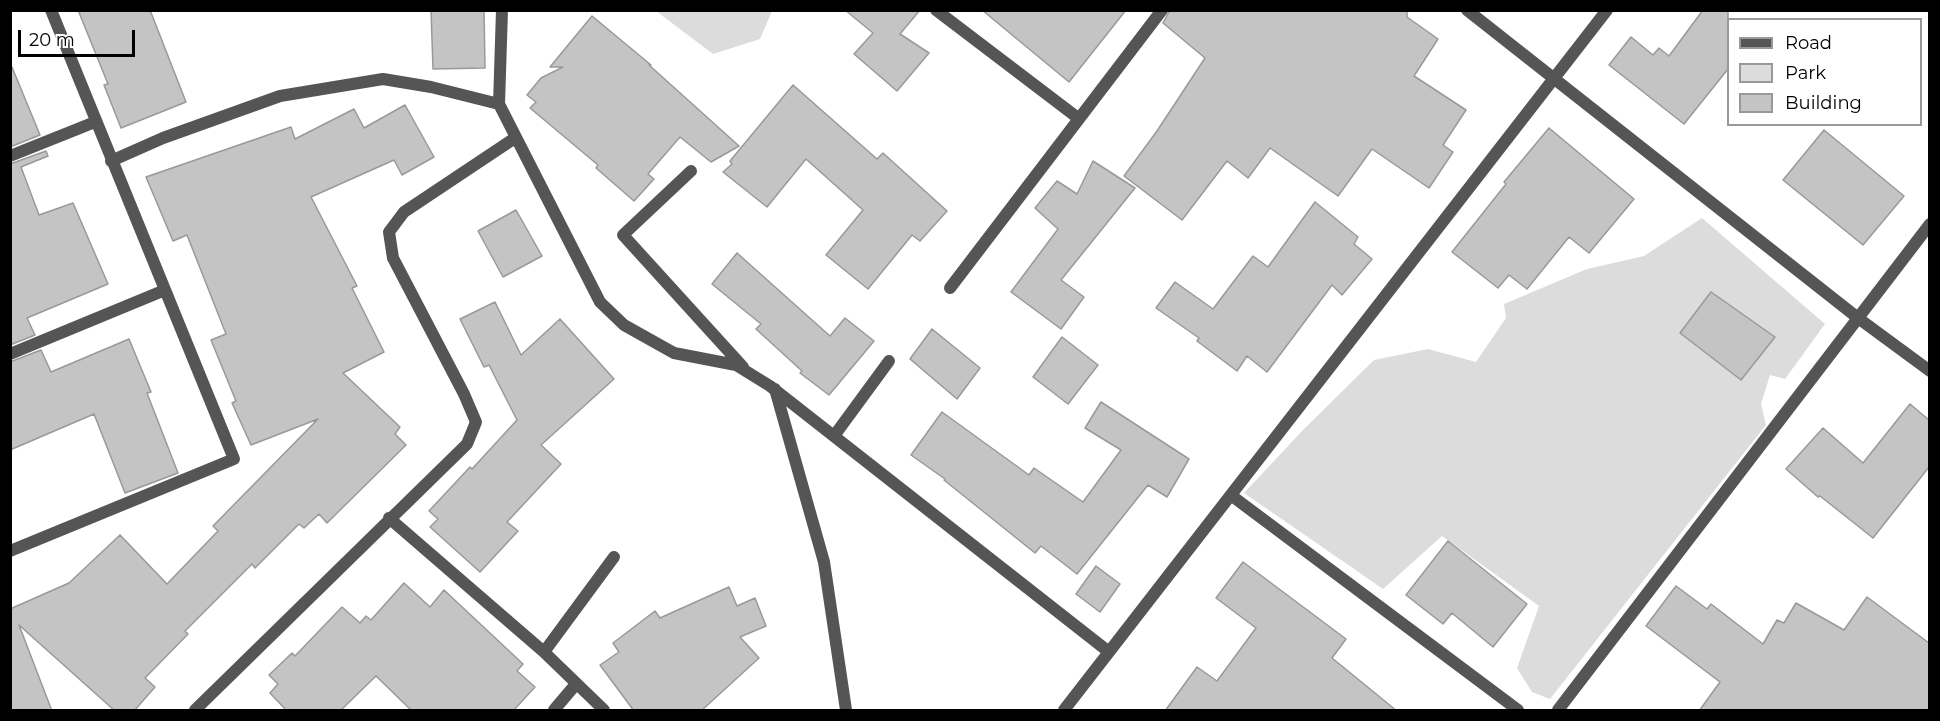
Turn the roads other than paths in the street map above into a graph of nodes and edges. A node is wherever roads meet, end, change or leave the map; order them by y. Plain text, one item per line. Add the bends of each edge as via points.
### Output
1 (51, 10) edge
2 (502, 10) edge
3 (936, 10) edge
4 (1162, 10) edge
5 (1467, 10) edge
6 (1607, 10) edge
7 (1554, 79) junction
8 (499, 104) junction
9 (1078, 118) junction
10 (95, 122) junction
11 (515, 138) junction
12 (10, 156) edge
13 (111, 161) junction
14 (691, 171) dead end
15 (1929, 224) edge
16 (950, 288) dead end
17 (165, 290) junction
18 (1858, 318) junction
19 (10, 354) edge
20 (889, 361) dead end
21 (1929, 371) edge
22 (748, 372) junction
23 (775, 389) junction
24 (834, 436) junction
25 (1232, 496) junction
26 (388, 518) junction
27 (10, 551) edge
28 (614, 557) dead end
29 (544, 652) junction
30 (1109, 652) junction
31 (576, 684) junction
32 (195, 711) edge
33 (554, 711) edge
34 (604, 711) edge
35 (846, 711) edge
36 (1064, 711) edge
37 (1518, 711) edge
38 (1558, 711) edge

1 - 10 street
2 - 8 street
3 - 9 street
4 - 9 street
5 - 7 street
6 - 7 street
7 - 18 street
7 - 25 street
8 - 11 street
8 - 13 street via 431,87 373,80 280,96
9 - 16 street
10 - 12 street
10 - 13 street
11 - 22 street via 600,302 624,325 674,353 736,365
11 - 26 street via 404,213 389,232 393,258 476,422 467,444
13 - 17 street
14 - 22 street via 623,235
15 - 18 street
17 - 19 street
17 - 27 street via 234,459
18 - 21 street
18 - 38 street
20 - 24 street
22 - 23 street
23 - 24 street
23 - 35 street via 824,562
24 - 30 street
25 - 30 street
25 - 37 street
26 - 29 street
26 - 32 street
28 - 29 street
29 - 31 street
30 - 36 street
31 - 33 street
31 - 34 street

